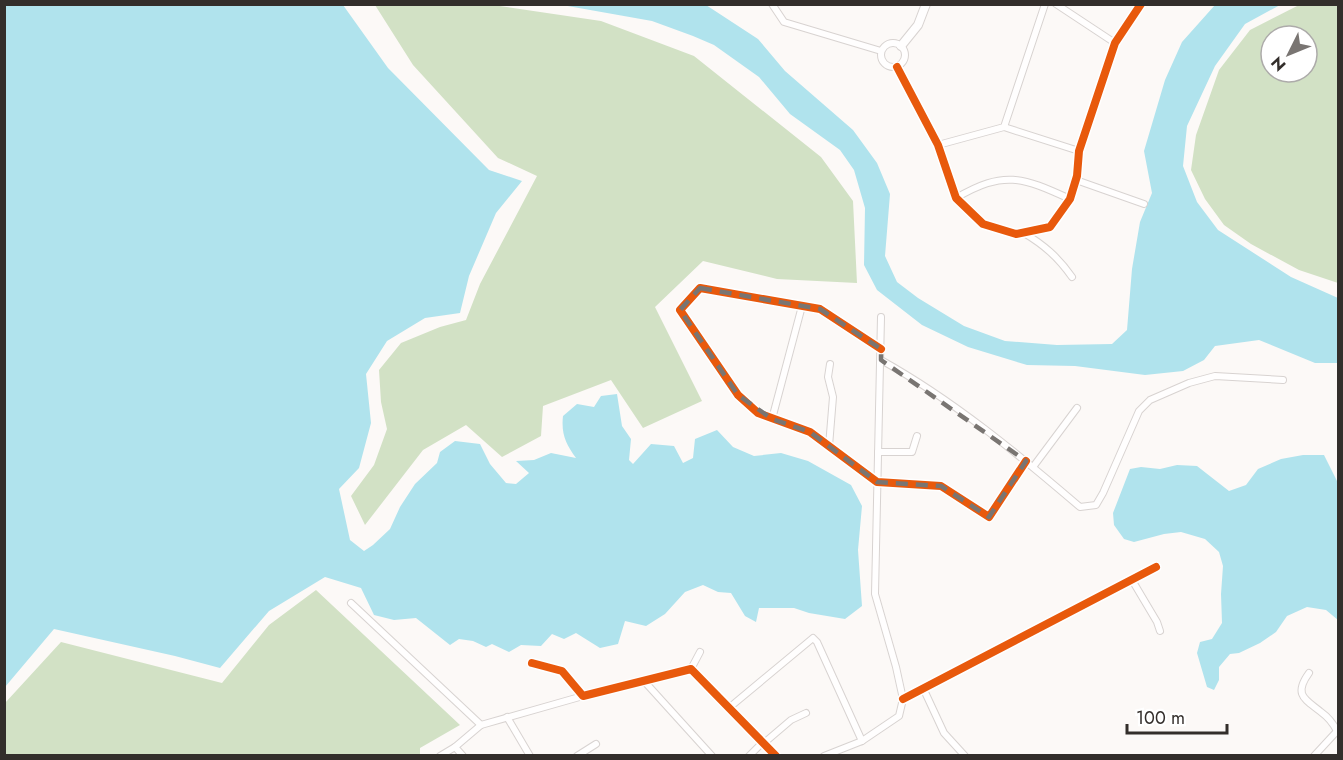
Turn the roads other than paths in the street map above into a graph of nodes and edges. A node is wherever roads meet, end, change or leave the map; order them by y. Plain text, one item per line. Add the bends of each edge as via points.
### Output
1 (772, 4) edge
2 (926, 4) edge
3 (1045, 4) edge
4 (1056, 4) edge
5 (1141, 4) edge
6 (1115, 43) junction
7 (901, 46) junction
8 (881, 51) junction
9 (897, 67) junction
10 (1004, 127) junction
11 (938, 145) junction
12 (1078, 151) junction
13 (1076, 180) junction
14 (956, 198) junction
15 (1070, 199) junction
16 (1144, 204) dead end
17 (1023, 232) junction
18 (1072, 277) dead end
19 (802, 306) junction
20 (881, 317) dead end
21 (881, 349) junction
22 (881, 360) junction
23 (830, 364) dead end
24 (1282, 380) dead end
25 (1077, 408) dead end
26 (772, 419) junction
27 (917, 436) dead end
28 (829, 446) junction
29 (878, 452) junction
30 (1026, 461) junction
31 (1033, 467) junction
32 (878, 482) junction
33 (1156, 567) dead end
34 (1131, 580) junction
35 (351, 603) dead end
36 (1160, 631) dead end
37 (700, 652) dead end
38 (532, 663) dead end
39 (691, 669) junction
40 (1309, 673) dead end
41 (644, 681) junction
42 (924, 690) junction
43 (583, 696) junction
44 (903, 699) junction
45 (730, 707) junction
46 (806, 713) dead end
47 (507, 717) junction
48 (481, 725) junction
49 (1338, 730) edge
50 (862, 741) junction
51 (764, 742) junction
52 (596, 744) dead end
53 (455, 747) junction
54 (440, 756) edge
55 (463, 756) edge
56 (530, 756) edge
57 (577, 756) edge
58 (711, 756) edge
59 (749, 756) edge
60 (776, 756) edge
61 (824, 756) edge
62 (965, 756) edge
63 (1314, 756) edge

1 - 8 street via 784,22
2 - 7 street via 918,25
3 - 10 street
4 - 6 street
5 - 6 street
6 - 12 street
7 - 8 street via 890,43
7 - 9 street via 905,58
8 - 9 street via 882,63
9 - 11 street
10 - 11 street
10 - 12 street
11 - 14 street
12 - 13 street
13 - 15 street
13 - 16 street
14 - 15 street via 1004,178 1033,183
14 - 17 street via 983,224 1016,234
15 - 17 street via 1050,227
17 - 18 street via 1059,258
19 - 21 street via 820,309
19 - 26 street
19 - 26 street via 700,288 680,310 738,395 758,413
20 - 21 street
21 - 22 street
22 - 29 street
22 - 30 street via 915,378
23 - 28 street via 828,377 833,397
24 - 31 street via 1215,376 1150,400 1139,411 1096,505 1080,507
25 - 31 street
26 - 28 street via 810,432
27 - 29 street via 912,452
28 - 32 street
29 - 32 street
30 - 31 street
30 - 32 street via 989,517 941,486
32 - 44 street via 875,594
33 - 34 street
34 - 36 street
34 - 42 street
35 - 48 street
37 - 39 street
38 - 43 street via 562,671
39 - 41 street
39 - 45 street
40 - 49 street via 1301,688 1303,697
41 - 43 street
41 - 58 street
42 - 44 street
42 - 62 street via 944,733
43 - 47 street
44 - 50 street via 899,716
45 - 50 street via 813,638
45 - 51 street
46 - 51 street
47 - 48 street
47 - 56 street
48 - 53 street
49 - 63 street
50 - 61 street
51 - 59 street
51 - 60 street
52 - 57 street
53 - 54 street
53 - 55 street

